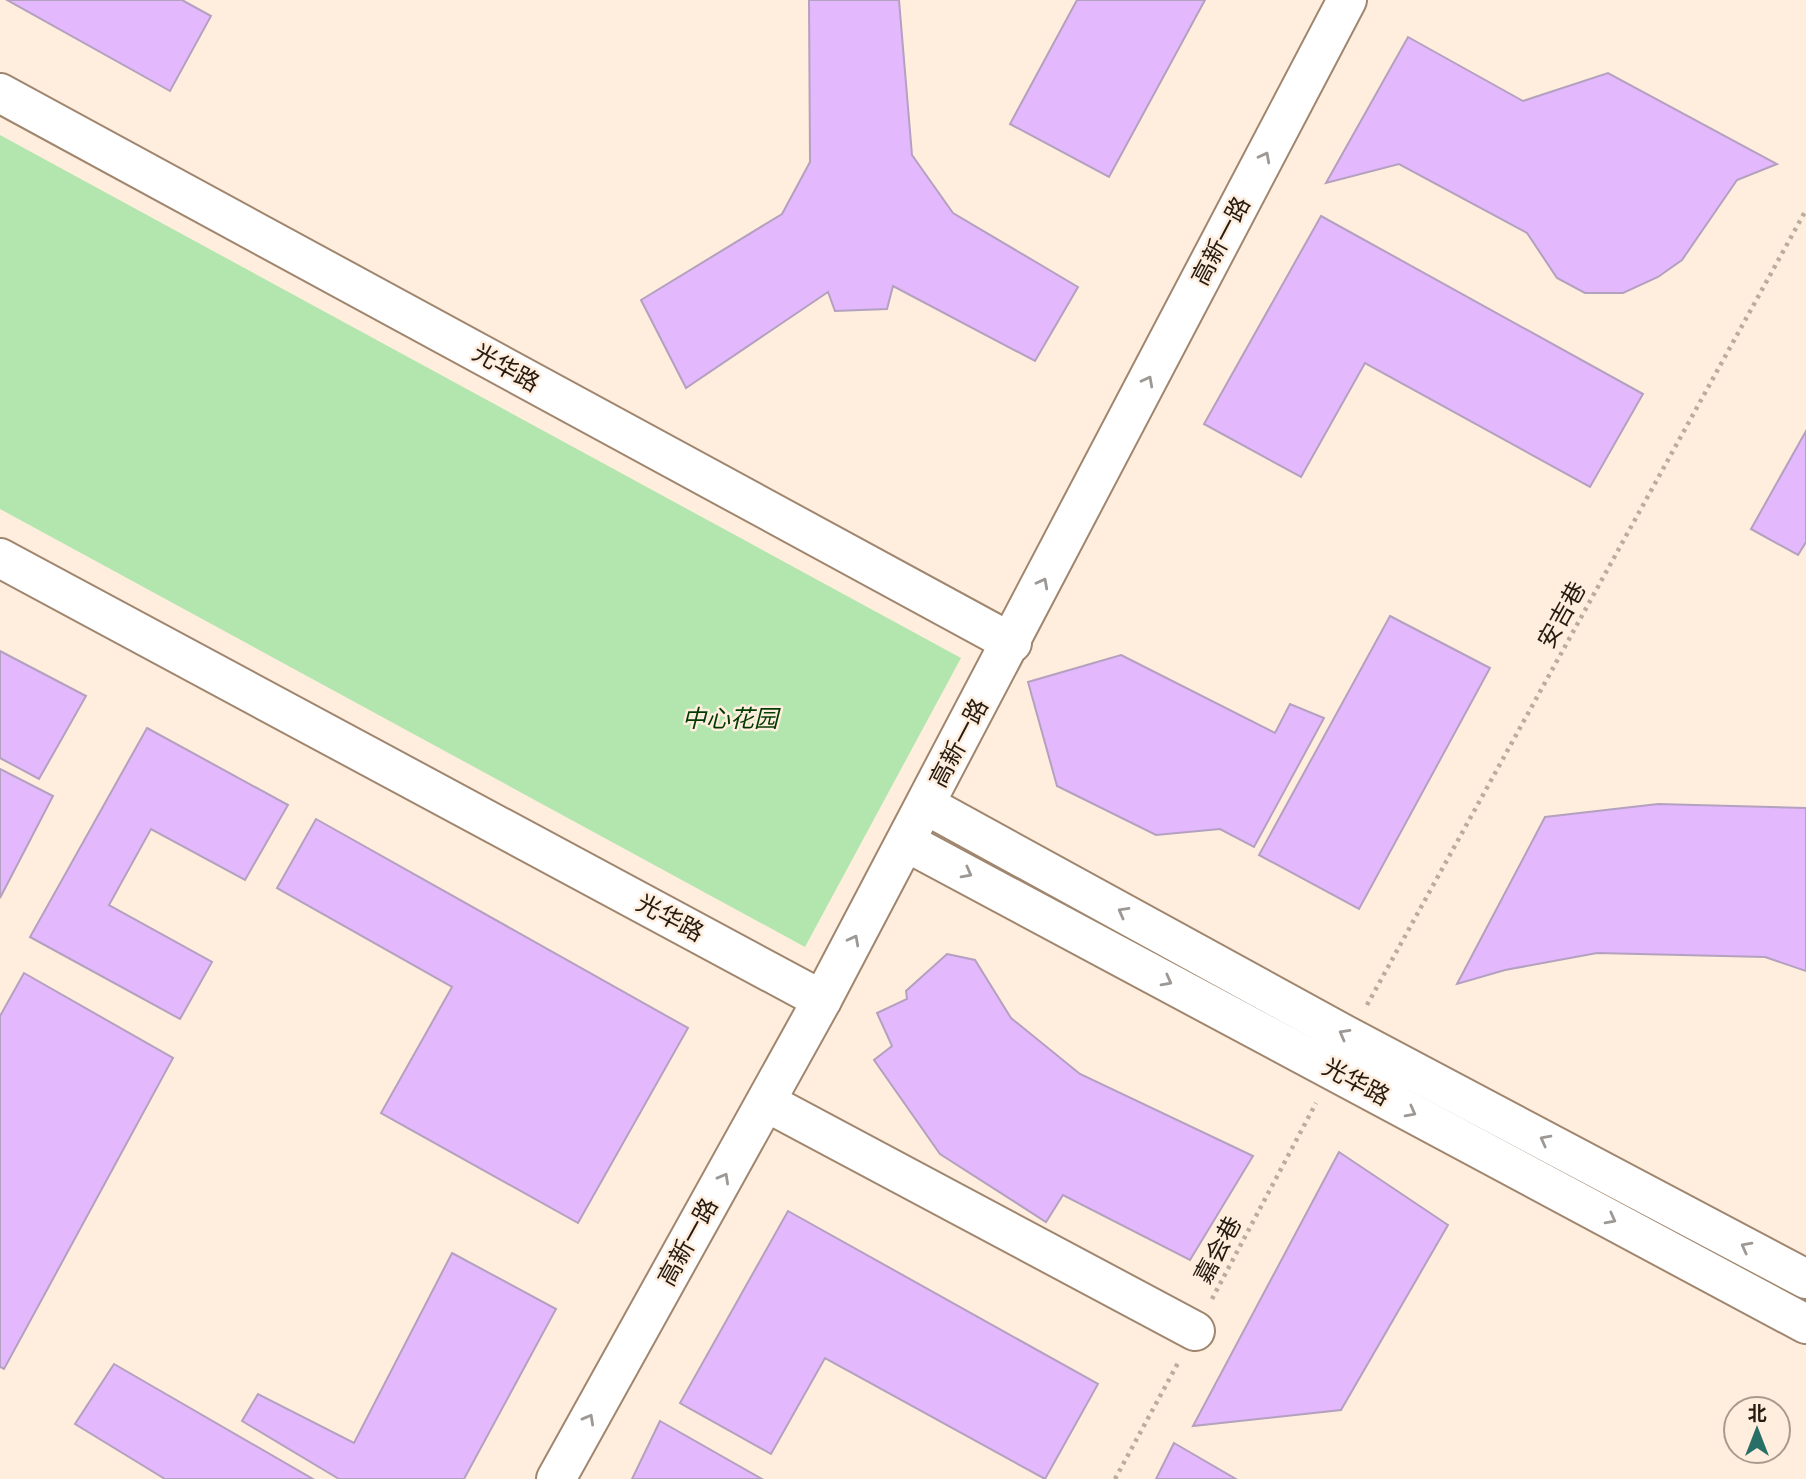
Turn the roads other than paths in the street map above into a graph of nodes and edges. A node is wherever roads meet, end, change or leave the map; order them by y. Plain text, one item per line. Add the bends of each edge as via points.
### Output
1 (1347, 0) edge
2 (0, 93) edge
3 (0, 558) edge
4 (1012, 643) junction
5 (926, 805) junction
6 (906, 842) junction
7 (822, 1000) junction
8 (1341, 1053) junction
9 (766, 1102) junction
10 (1806, 1279) edge
11 (1806, 1324) edge
12 (1195, 1331) road end
13 (556, 1479) edge

4 -> 1 street, 高新一路
2 - 4 street, 光华路
3 - 7 street, 光华路
4 - 5 street, 高新一路
5 - 6 street, 高新一路
8 -> 5 street, 光华路
7 -> 6 street, 高新一路
6 -> 8 street, 光华路
7 - 9 street, 高新一路
10 -> 8 street, 光华路
8 -> 11 street, 光华路
9 - 12 street
13 -> 9 street, 高新一路

